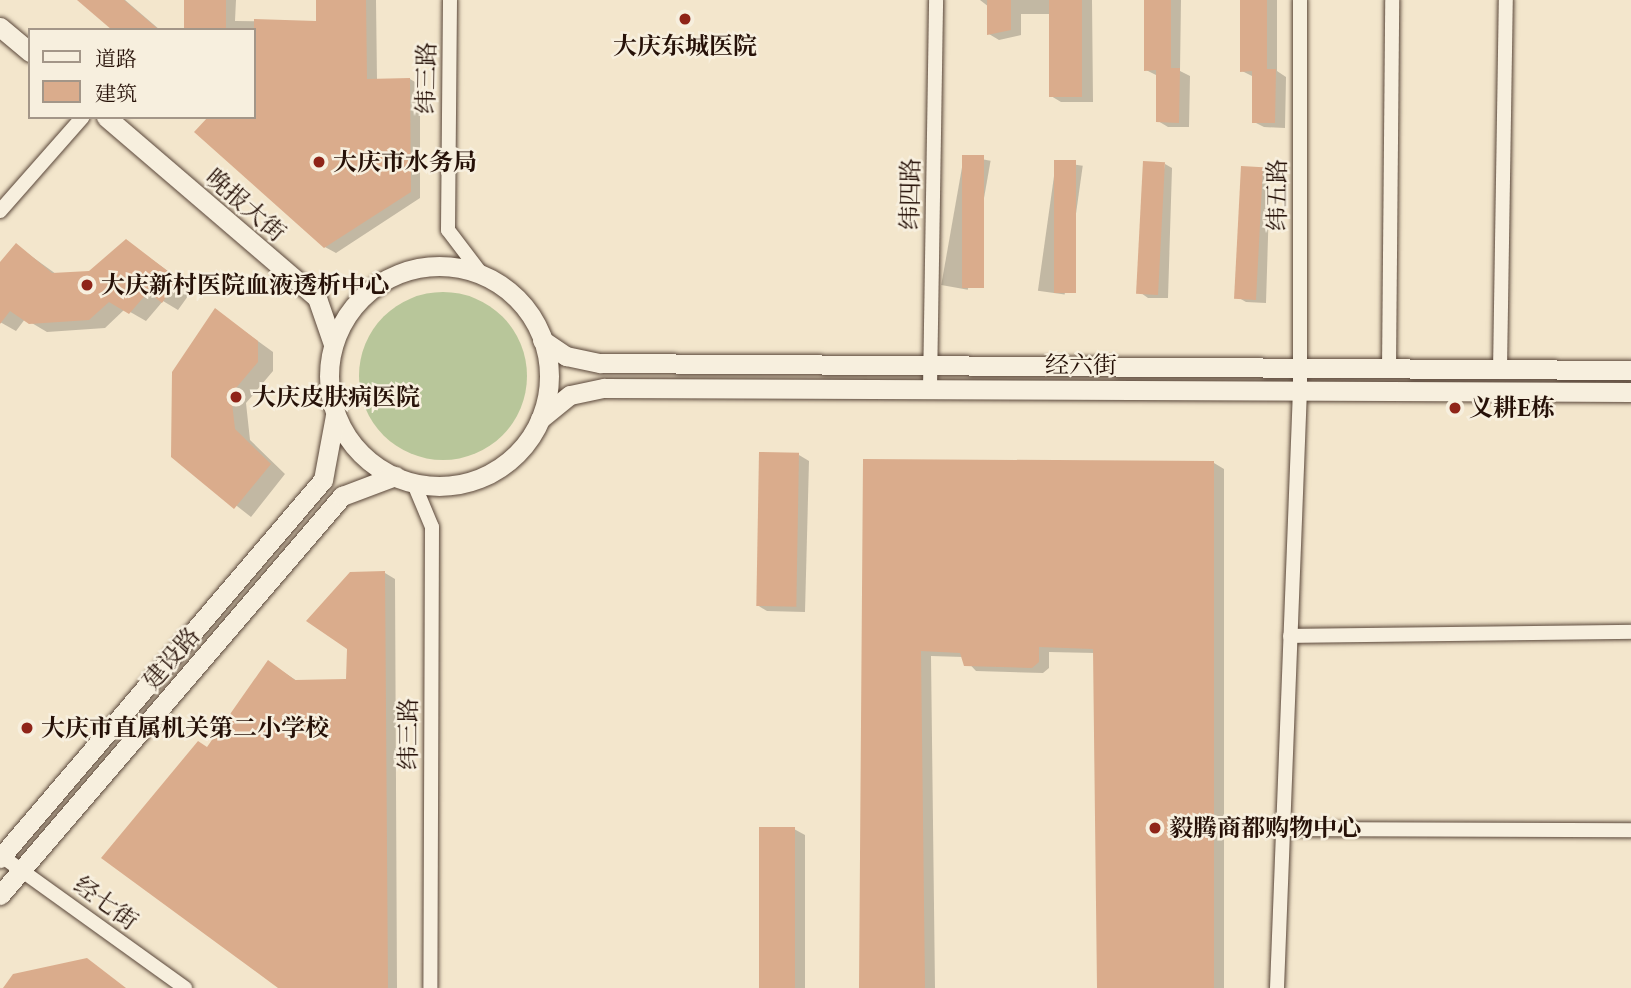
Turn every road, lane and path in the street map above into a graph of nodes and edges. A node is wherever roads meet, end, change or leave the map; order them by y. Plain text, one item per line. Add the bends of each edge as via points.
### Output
1 (450, 0) edge
2 (936, 0) edge
3 (1300, 0) edge
4 (1392, 0) edge
5 (1506, 0) edge
6 (0, 27) edge
7 (28, 50) edge
8 (81, 119) edge
9 (108, 119) edge
10 (0, 211) edge
11 (480, 272) junction
12 (542, 340) junction
13 (333, 344) junction
14 (930, 368) junction
15 (1388, 370) junction
16 (1500, 370) junction
17 (1631, 370) edge
18 (1300, 380) junction
19 (930, 388) junction
20 (1631, 392) edge
21 (335, 415) junction
22 (540, 419) junction
23 (395, 476) junction
24 (414, 484) junction
25 (1631, 632) edge
26 (1290, 636) junction
27 (1283, 829) junction
28 (1631, 830) edge
29 (1, 857) edge
30 (21, 870) junction
31 (0, 895) edge
32 (185, 988) edge
33 (430, 988) edge
34 (1277, 988) edge

1 - 11 street, 纬三路 via 448,230
2 - 14 street, 纬四路
3 - 18 street, 纬五路
4 - 15 street
5 - 16 street
6 - 7 main road
8 - 10 street
9 - 13 main road, 晚报大街 via 317,298
11 - 12 main road via 511,292 535,320
11 - 13 main road via 444,265 408,269 385,280 349,311
12 - 14 main road, 经六街 via 566,356 600,363
12 - 22 main road via 548,391
13 - 21 main road via 328,380
14 - 18 main road, 经六街
14 - 19 street, 纬四路
15 - 16 main road, 经六街
15 - 18 main road, 经六街
16 - 17 main road, 经六街
18 - 19 main road, 经六街
18 - 20 main road, 经六街
18 - 26 street, 纬五路
19 - 22 main road, 经六街 via 604,388 570,395
21 - 23 main road via 354,446
21 - 29 main road, 建设路 via 323,480
22 - 24 main road via 515,456 485,477 450,486
23 - 24 main road
23 - 30 main road, 建设路 via 342,496
24 - 33 street, 纬三路 via 432,527
25 - 26 street
26 - 27 street, 纬五路
27 - 28 street
27 - 34 street, 纬五路
29 - 30 street, 经七街
30 - 31 main road, 建设路
30 - 32 street, 经七街

